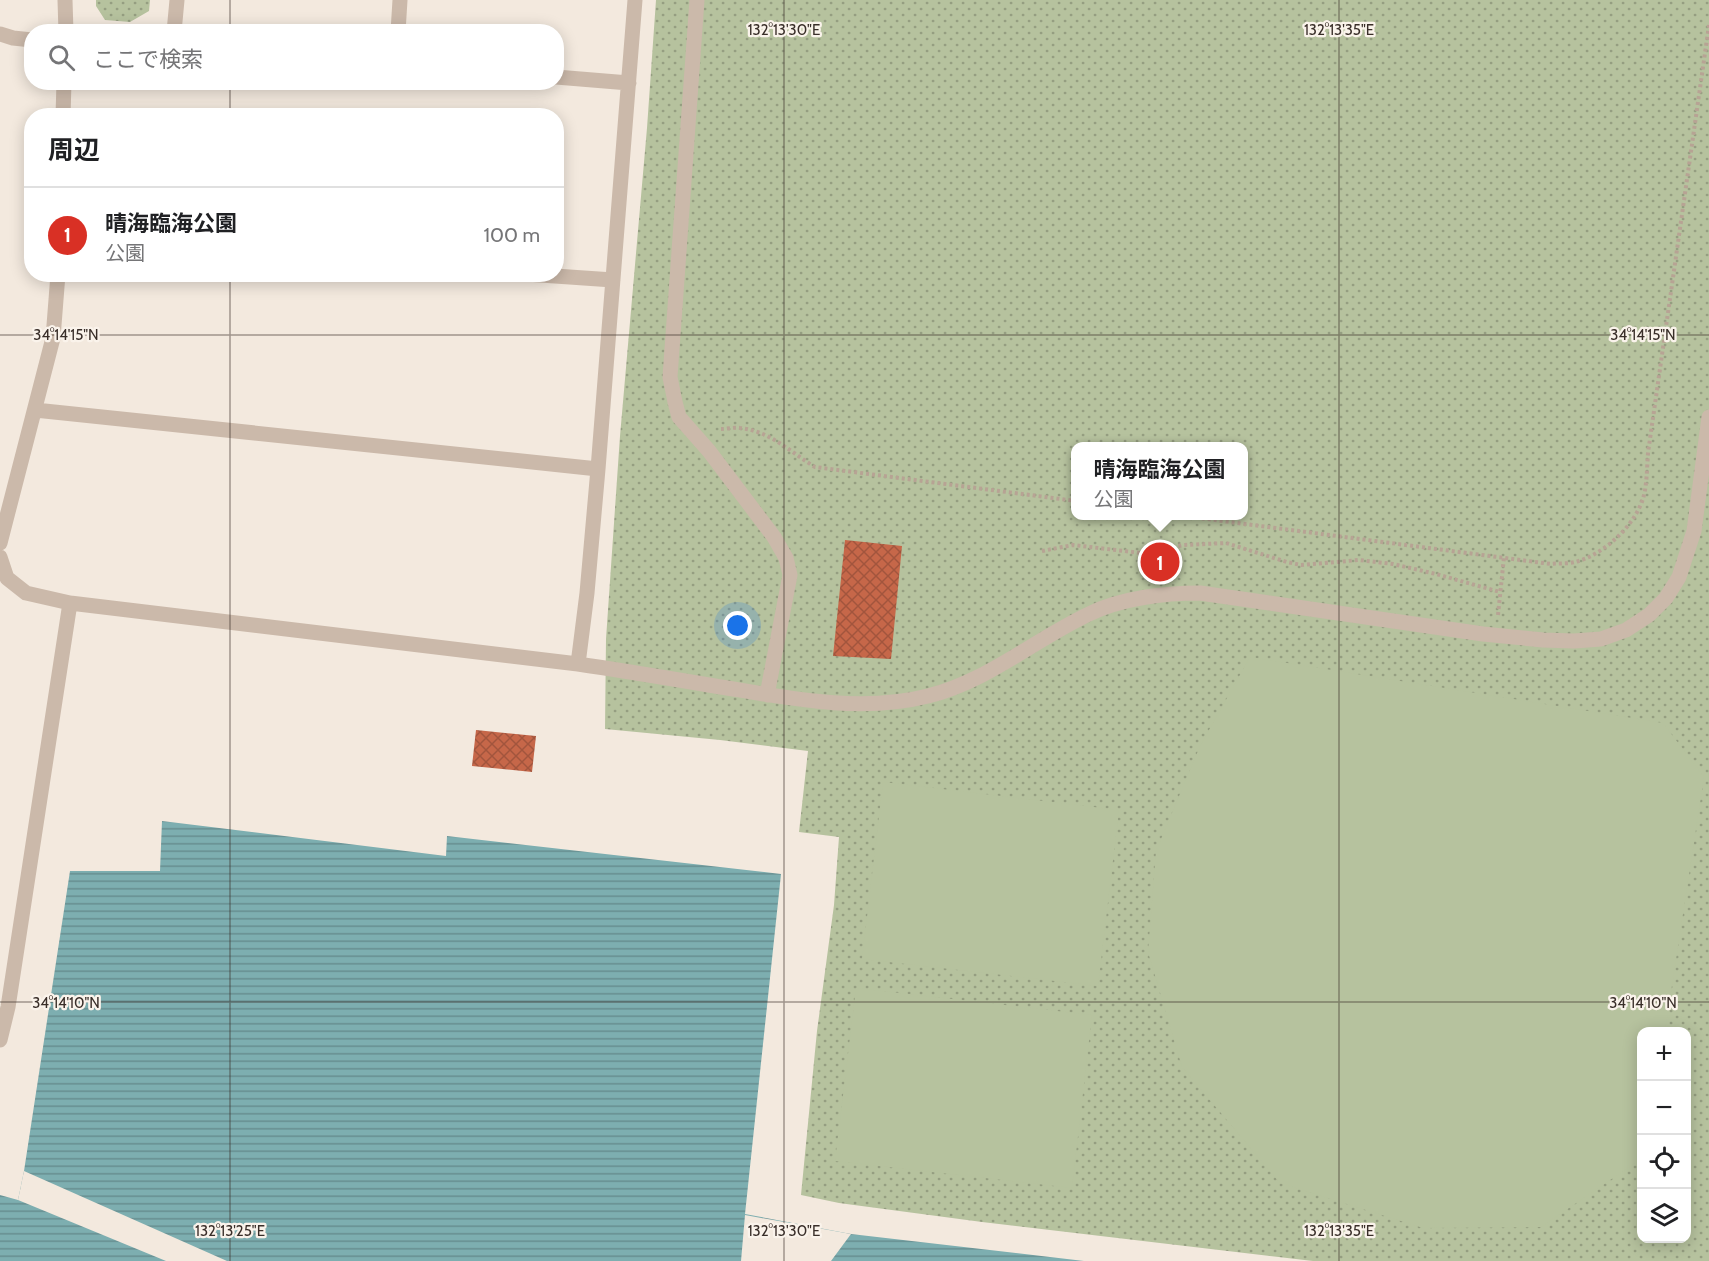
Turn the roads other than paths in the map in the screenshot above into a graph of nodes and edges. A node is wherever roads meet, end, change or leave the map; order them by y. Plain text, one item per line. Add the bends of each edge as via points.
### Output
1 (65, 0) edge
2 (177, 0) edge
3 (400, 0) edge
4 (634, 0) edge
5 (697, 0) edge
6 (66, 24) edge
7 (175, 24) edge
8 (398, 24) edge
9 (0, 34) edge
10 (24, 39) edge
11 (564, 78) edge
12 (629, 83) junction
13 (64, 90) edge
14 (63, 108) edge
15 (564, 277) edge
16 (613, 280) junction
17 (57, 282) edge
18 (35, 410) junction
19 (1709, 417) edge
20 (598, 469) junction
21 (0, 543) edge
22 (0, 557) edge
23 (4, 584) edge
24 (70, 603) junction
25 (578, 663) junction
26 (767, 695) junction
27 (0, 1040) edge

1 - 6 street
2 - 7 street
3 - 8 street
4 - 12 street
5 - 26 street via 670,377 679,417 709,450 786,558 790,574
9 - 10 street
11 - 12 street
12 - 16 street
13 - 14 street
15 - 16 street
16 - 20 street
17 - 18 street via 53,338
18 - 20 street
18 - 21 street
19 - 26 street via 1694,531 1679,578 1649,615 1626,630 1601,639 1544,640 1483,634 1200,593 1176,593 1133,600 1091,613 980,676 928,696 854,703
20 - 25 street
22 - 23 street
23 - 24 street
24 - 25 street
24 - 27 street
25 - 26 street

